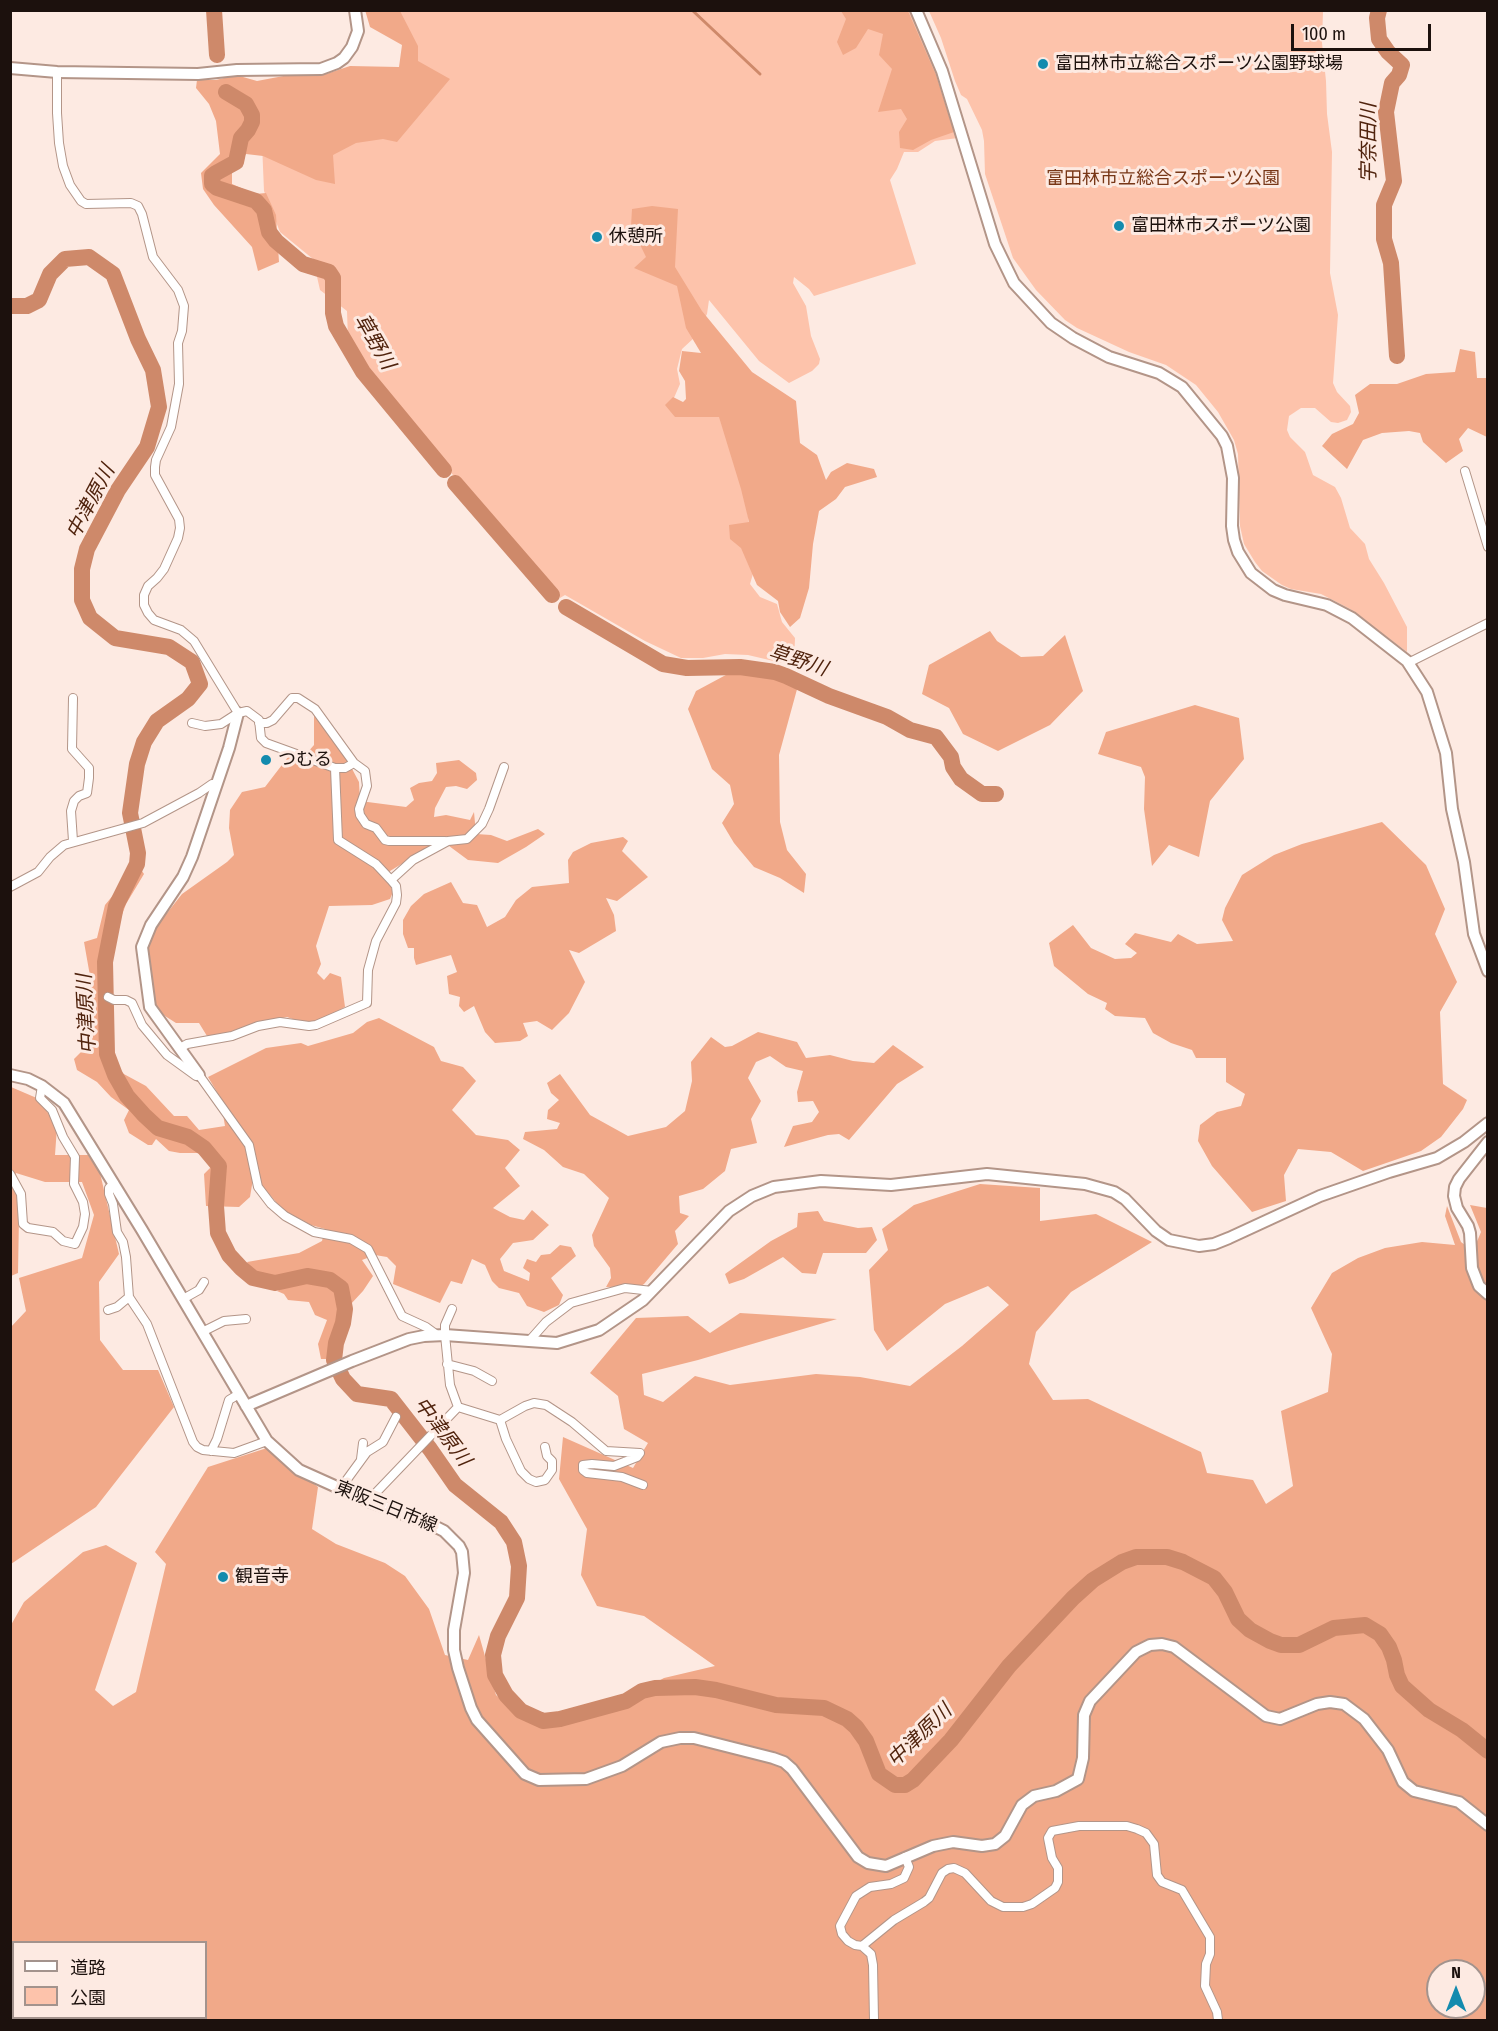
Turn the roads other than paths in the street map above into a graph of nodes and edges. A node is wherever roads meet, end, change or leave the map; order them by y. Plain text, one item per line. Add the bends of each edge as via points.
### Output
1 (355, 10) edge
2 (916, 10) edge
3 (10, 68) edge
4 (57, 72) junction
5 (1465, 471) dead end
6 (1488, 547) edge
7 (1488, 623) edge
8 (1408, 663) junction
9 (74, 698) dead end
10 (238, 713) junction
11 (192, 723) dead end
12 (260, 723) junction
13 (354, 763) junction
14 (504, 767) dead end
15 (335, 768) junction
16 (216, 785) junction
17 (73, 841) junction
18 (448, 842) junction
19 (391, 880) junction
20 (10, 887) edge
21 (1488, 971) edge
22 (108, 997) dead end
23 (180, 1048) junction
24 (10, 1075) edge
25 (199, 1075) junction
26 (42, 1086) junction
27 (1488, 1123) edge
28 (1488, 1142) edge
29 (10, 1174) edge
30 (114, 1183) junction
31 (204, 1282) dead end
32 (652, 1291) junction
33 (1488, 1294) edge
34 (129, 1297) junction
35 (183, 1299) junction
36 (452, 1309) dead end
37 (108, 1310) dead end
38 (246, 1319) dead end
39 (202, 1332) junction
40 (441, 1335) junction
41 (530, 1340) junction
42 (447, 1364) junction
43 (492, 1381) dead end
44 (239, 1394) junction
45 (246, 1406) junction
46 (458, 1407) junction
47 (396, 1417) dead end
48 (500, 1420) junction
49 (267, 1441) junction
50 (363, 1443) dead end
51 (545, 1447) dead end
52 (211, 1451) junction
53 (361, 1460) junction
54 (644, 1485) dead end
55 (340, 1489) junction
56 (368, 1501) junction
57 (1488, 1825) edge
58 (905, 1857) junction
59 (862, 1946) junction
60 (874, 2020) edge
61 (1218, 2020) edge

1 - 4 street via 358,31 352,47 337,63 321,69 198,74
2 - 8 street via 942,71 995,244 1014,283 1060,330 1109,357 1171,379 1193,399 1227,446 1233,478 1234,540 1251,573 1273,590 1328,605 1352,618
3 - 4 street
4 - 10 street via 59,143 70,184 86,204 138,206 153,257 178,290 184,306 177,343 177,399 155,467 155,475 180,528 164,569 148,586 144,605 154,620 181,630 194,641
5 - 6 street
7 - 8 street
8 - 21 street via 1427,692 1443,744 1472,925
9 - 17 street via 72,749 89,768 89,778 87,793 74,801 71,811
10 - 11 street via 221,724
10 - 12 street via 253,714
10 - 16 street
12 - 13 street via 273,720 292,698 298,698 315,709
12 - 15 street via 261,738 266,743
13 - 15 street
13 - 18 street via 367,776 359,809 366,824 389,841
14 - 18 street via 482,825 467,839
15 - 19 street via 338,840 376,864
16 - 17 street via 143,823
16 - 23 street via 183,877 151,925 142,947 150,1007
17 - 20 street via 56,851 38,872
18 - 19 street via 412,860
19 - 23 street via 396,886 396,903 376,941 368,970 367,1003 316,1025 280,1022
22 - 25 street via 132,1003 142,1025 167,1055
23 - 25 street
24 - 26 street, 東阪三日市線
25 - 40 street via 249,1145 258,1186 271,1204 314,1232 351,1239 368,1249 402,1316
26 - 29 street via 40,1098 52,1110 75,1157 74,1184 85,1214 75,1244 53,1232 23,1224 21,1194
26 - 30 street, 東阪三日市線 via 64,1103
27 - 32 street via 1437,1158 1320,1196 1229,1238 1199,1246 1169,1240 1125,1199 1085,1184 987,1174 891,1185 828,1181 774,1187 729,1211
28 - 33 street via 1459,1179 1454,1196 1470,1233 1472,1268 1479,1286
30 - 34 street via 109,1194 126,1257
30 - 35 street, 東阪三日市線
31 - 35 street
32 - 41 street via 611,1323 582,1336 556,1343
32 - 41 street via 625,1288 571,1303
34 - 37 street
34 - 52 street via 147,1324 193,1442 197,1448
35 - 39 street, 東阪三日市線
36 - 40 street
38 - 39 street via 224,1321
39 - 44 street, 東阪三日市線
40 - 41 street
40 - 42 street
40 - 45 street via 409,1339
42 - 43 street
42 - 46 street
44 - 45 street, 東阪三日市線
44 - 52 street via 229,1400
45 - 49 street, 東阪三日市線
46 - 48 street
46 - 56 street
47 - 53 street via 383,1442
48 - 51 street via 521,1471 536,1482 545,1480 552,1470
48 - 54 street via 534,1403 546,1405 606,1451 640,1453 614,1466 583,1465 583,1470
49 - 52 street via 234,1453
49 - 55 street, 東阪三日市線 via 299,1470
50 - 53 street
53 - 55 street
55 - 56 street, 東阪三日市線
56 - 58 street, 東阪三日市線 via 430,1524 459,1546 464,1573 453,1639 458,1668 477,1720 525,1774 539,1780 586,1779 622,1766 669,1740 708,1741 784,1762 858,1857 868,1863 886,1866
57 - 58 street, 東阪三日市線 via 1459,1802 1414,1791 1403,1782 1388,1749 1364,1719 1344,1704 1317,1704 1280,1719 1266,1716 1174,1647 1162,1644 1136,1652 1090,1701 1084,1715 1083,1758 1078,1779 1022,1804 1005,1836 994,1844 953,1842
58 - 59 street via 909,1867 904,1878 866,1889 856,1896 846,1913 840,1926 842,1934
59 - 60 street via 871,1954 873,1965
59 - 61 street via 929,1898 948,1869 965,1873 991,1901 1004,1907 1023,1907 1055,1888 1058,1882 1058,1868 1047,1838 1052,1831 1079,1826 1127,1826 1146,1833 1154,1844 1157,1875 1162,1882 1182,1890 1207,1930 1211,1944 1205,1986

